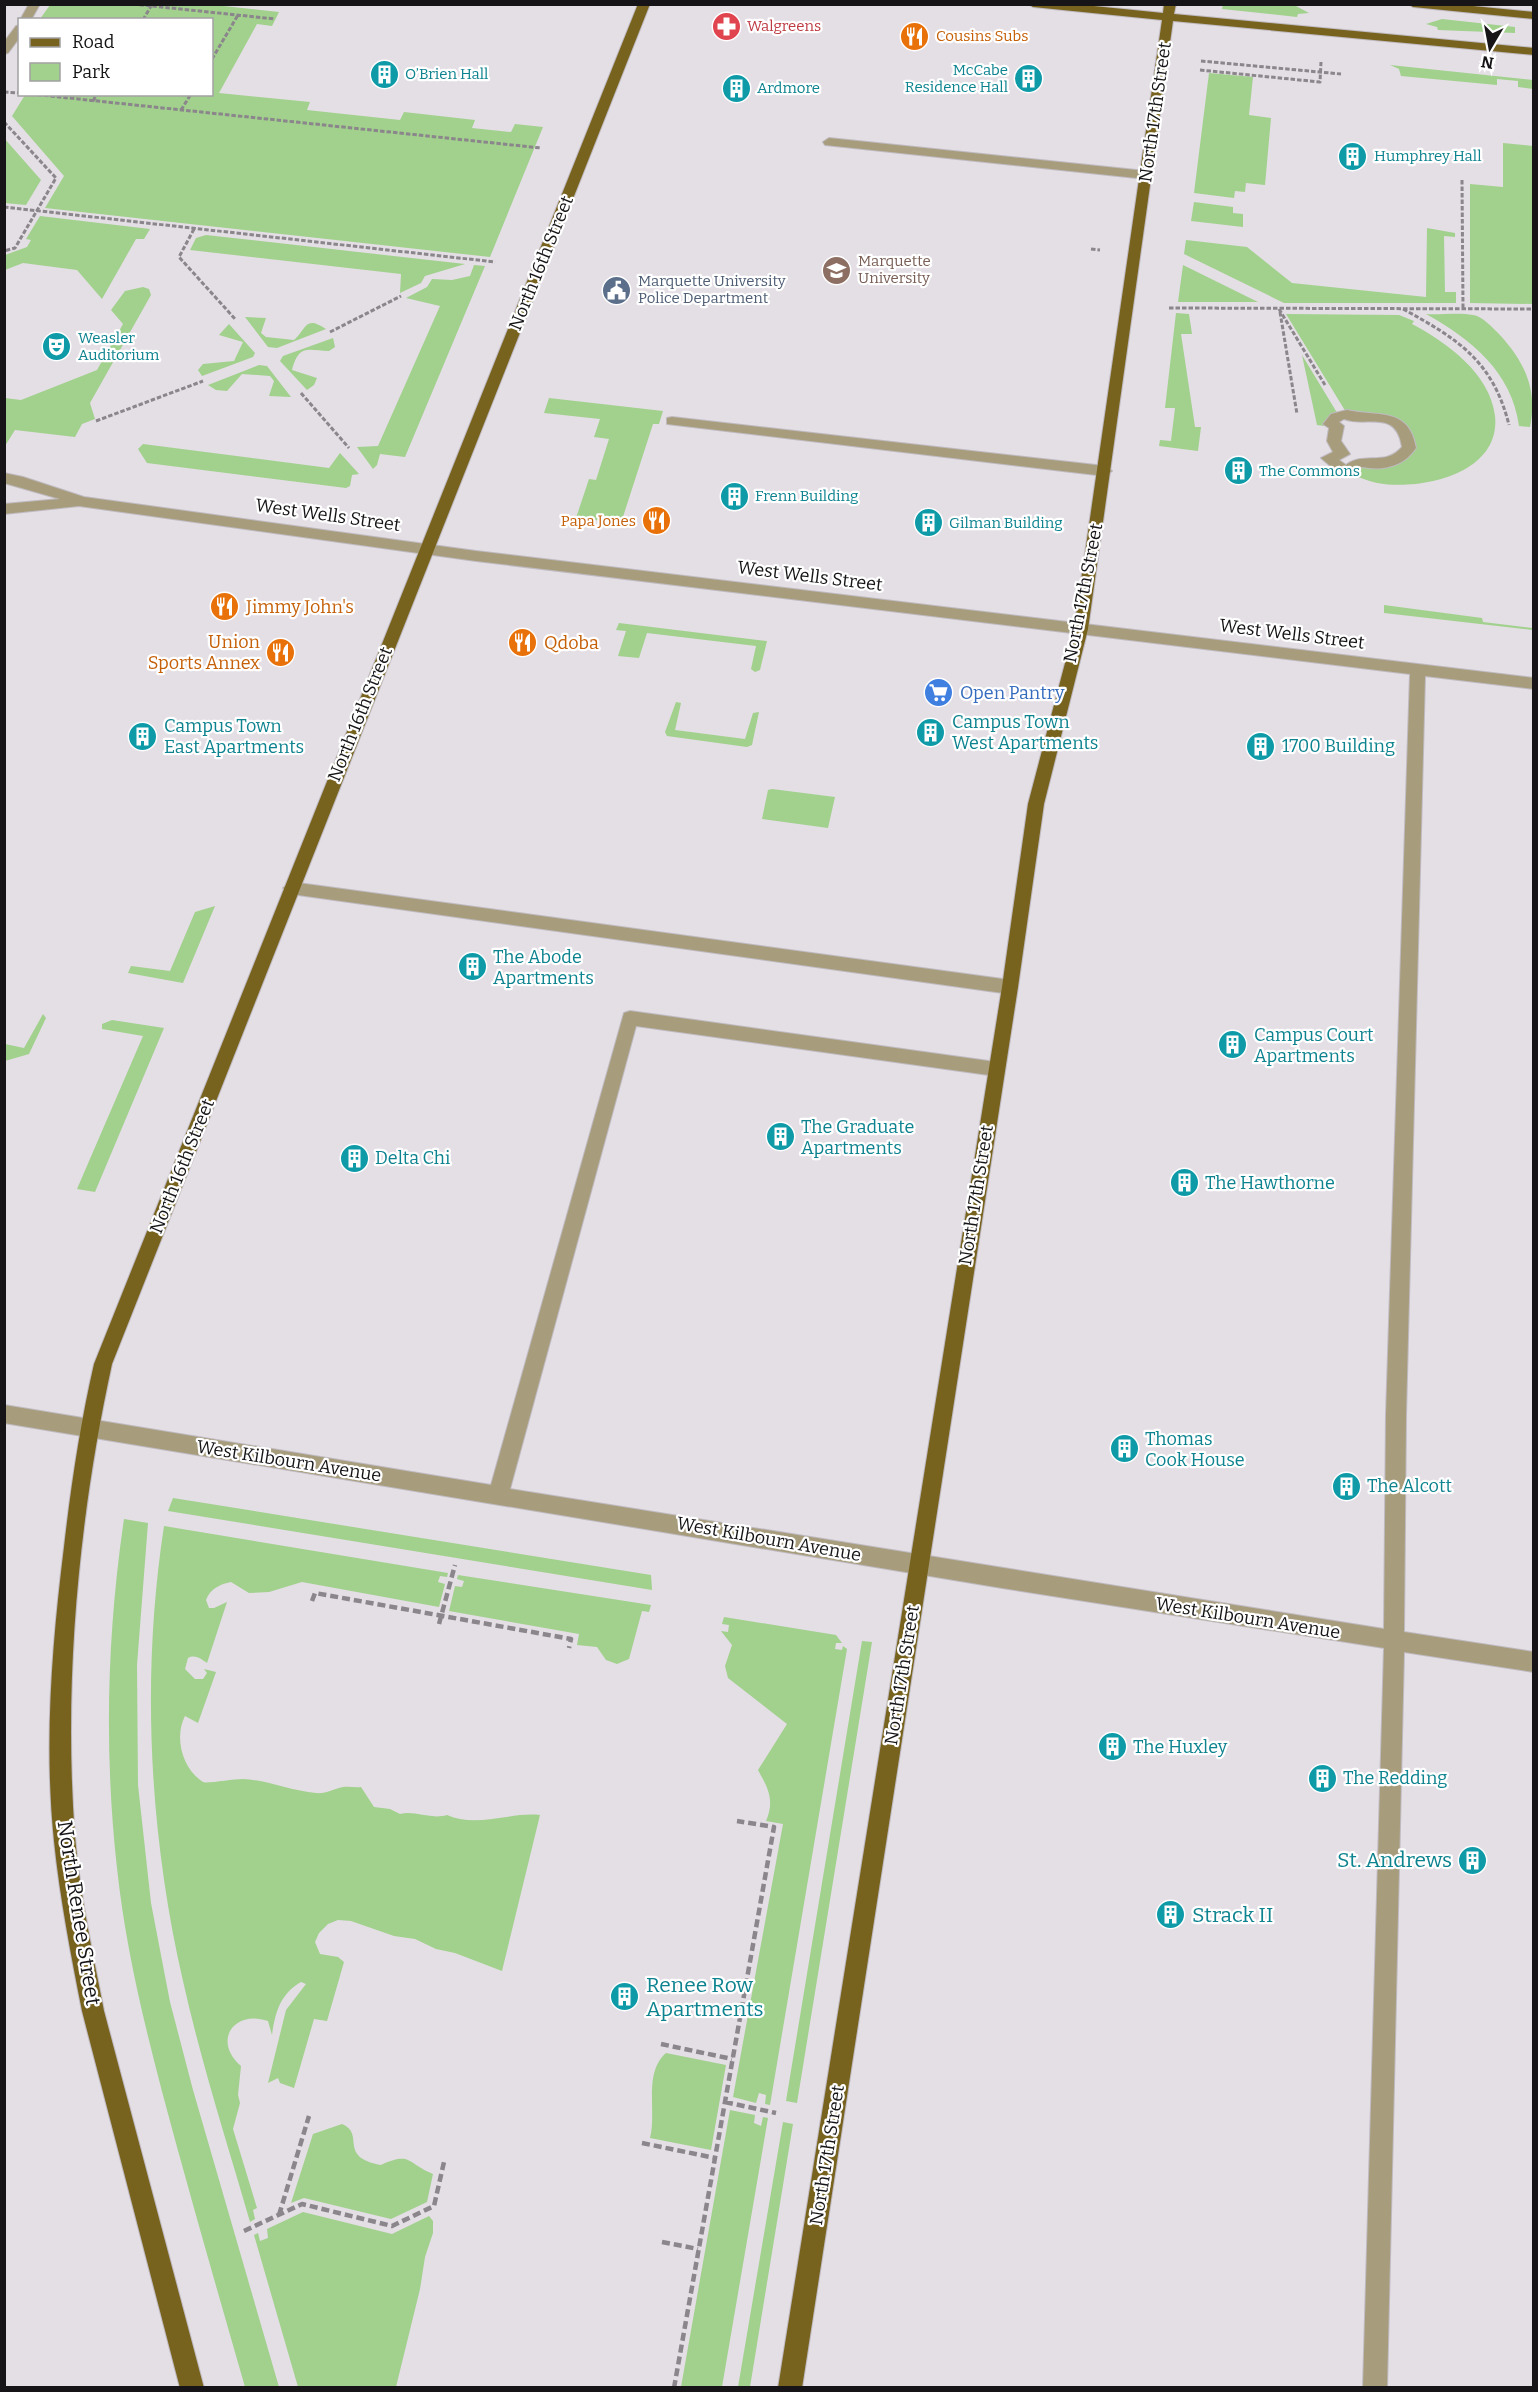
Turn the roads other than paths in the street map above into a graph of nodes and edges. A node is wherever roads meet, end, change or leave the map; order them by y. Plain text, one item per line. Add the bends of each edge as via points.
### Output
1 (35, 4) edge
2 (644, 4) edge
3 (1034, 4) edge
4 (1413, 4) edge
5 (1169, 11) edge
6 (1533, 16) edge
7 (26, 18) edge
8 (18, 31) edge
9 (4, 51) edge
10 (1533, 52) edge
11 (829, 142) dead end
12 (1146, 175) junction
13 (1343, 415) joint
14 (672, 421) dead end
15 (1105, 471) junction
16 (4, 478) edge
17 (82, 502) junction
18 (4, 509) edge
19 (426, 549) junction
20 (1081, 629) junction
21 (1418, 669) junction
22 (1533, 684) edge
23 (291, 888) junction
24 (1010, 987) junction
25 (996, 1069) junction
26 (4, 1414) edge
27 (88, 1427) junction
28 (498, 1495) junction
29 (920, 1565) junction
30 (1394, 1641) junction
31 (1533, 1662) edge
32 (192, 2388) edge
33 (790, 2388) edge
34 (1375, 2388) edge

1 - 7 street
2 - 19 main road, North 16th Street
3 - 5 main road
4 - 6 main road
5 - 10 main road
5 - 12 main road, North 17th Street
8 - 9 street
11 - 12 street
12 - 15 main road, North 17th Street
13 - 13 street via 1330,424 1337,426 1332,435 1343,454 1328,458 1346,472 1359,462 1395,461 1409,448 1405,431 1391,421 1373,415
14 - 15 street
15 - 20 main road, North 17th Street
16 - 17 street, West Wells Street
17 - 18 street, West Wells Street
17 - 19 street, West Wells Street
19 - 20 street, West Wells Street
19 - 23 main road, North 16th Street
20 - 21 street, West Wells Street
20 - 24 main road, North 17th Street via 1036,804
21 - 22 street, West Wells Street
21 - 30 street via 1396,1415
23 - 24 street
23 - 27 main road, North 16th Street via 103,1364
24 - 25 main road, North 17th Street
25 - 28 street via 630,1018
25 - 29 main road, North 17th Street
26 - 27 street, West Kilbourn Avenue
27 - 28 street, West Kilbourn Avenue
27 - 32 main road, North Renee Street via 65,1614 61,1707 61,1790 69,1883 90,1999 118,2119
28 - 29 street, West Kilbourn Avenue
29 - 30 street, West Kilbourn Avenue
29 - 33 main road, North 17th Street
30 - 31 street, West Kilbourn Avenue
30 - 34 street

